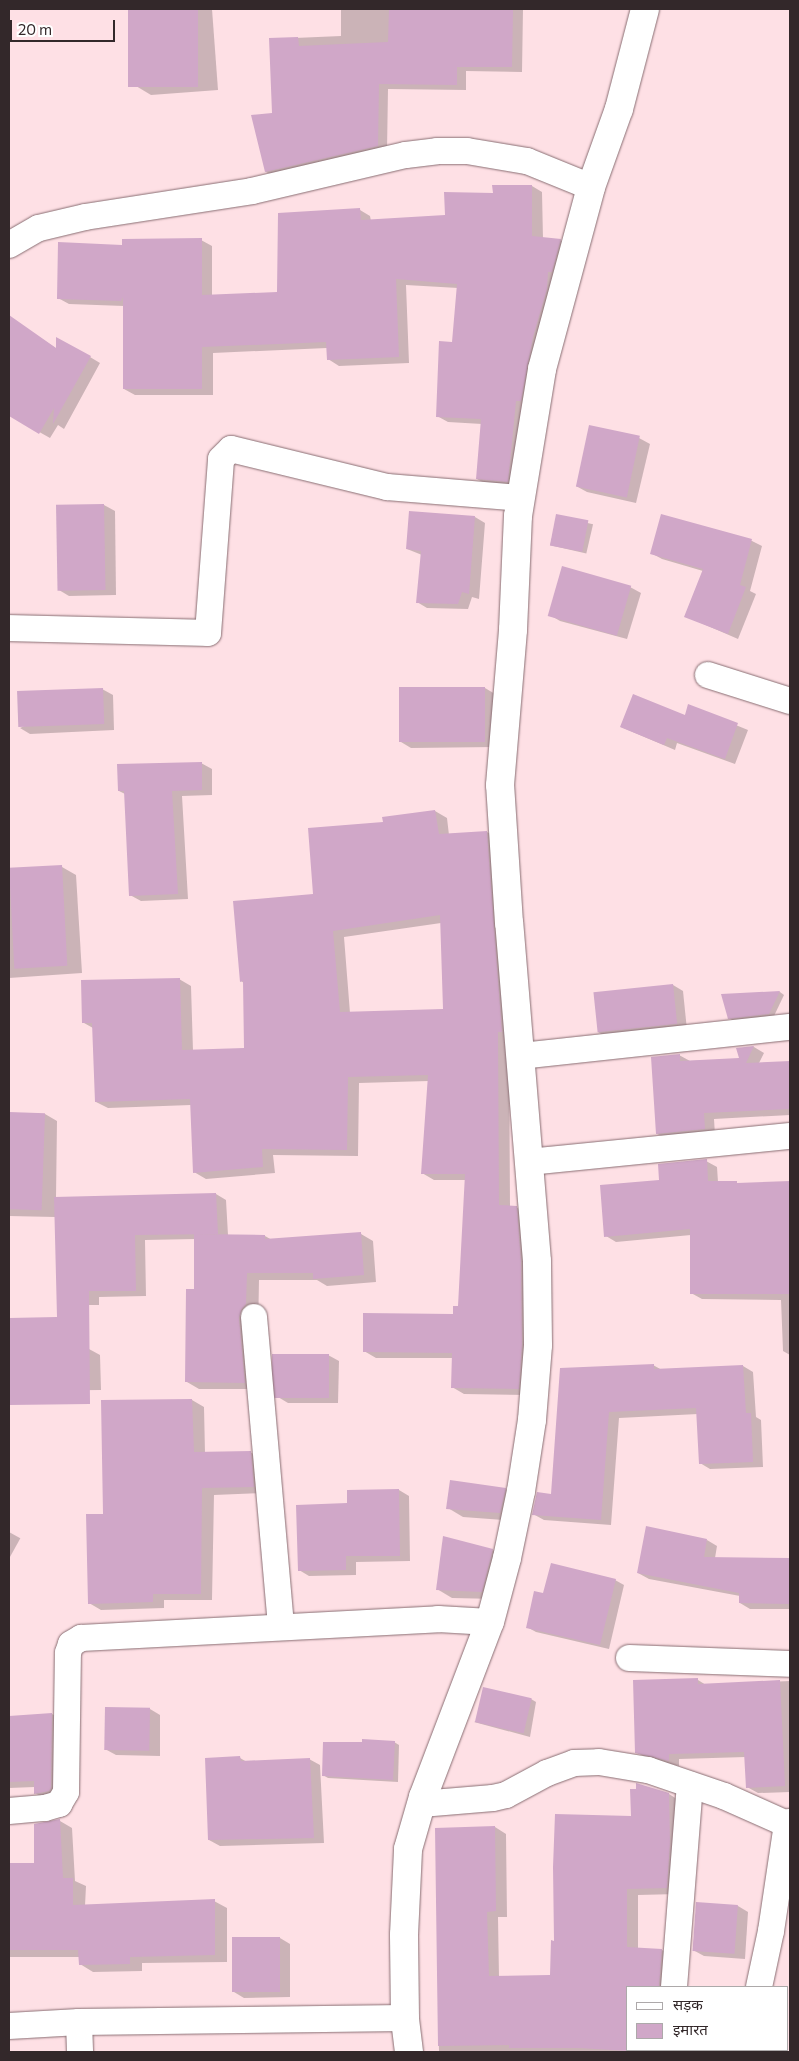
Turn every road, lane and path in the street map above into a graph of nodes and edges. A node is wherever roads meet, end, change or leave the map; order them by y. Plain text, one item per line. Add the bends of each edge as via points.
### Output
1 (645, 9) edge
2 (591, 187) junction
3 (9, 245) edge
4 (520, 498) junction
5 (9, 628) edge
6 (708, 675) dead end
7 (790, 701) edge
8 (790, 1027) edge
9 (521, 1056) junction
10 (790, 1136) edge
11 (530, 1162) junction
12 (254, 1317) dead end
13 (490, 1622) junction
14 (281, 1627) junction
15 (629, 1658) dead end
16 (790, 1664) edge
17 (690, 1784) junction
18 (421, 1804) junction
19 (9, 1811) edge
20 (788, 1823) edge
21 (674, 1986) edge
22 (759, 1986) edge
23 (405, 2018) junction
24 (79, 2022) junction
25 (9, 2026) edge
26 (80, 2052) edge
27 (409, 2052) edge

1 - 2 street via 619,109
2 - 3 street via 527,161 437,151 242,192 85,217 39,228
2 - 4 street via 542,369
4 - 5 street via 387,487 232,449 221,459 208,633
4 - 9 street via 500,785
6 - 7 street
8 - 9 street
9 - 11 street
10 - 11 street
11 - 13 street via 537,1261 538,1345 532,1420 507,1558
12 - 14 street
13 - 14 street via 438,1619
13 - 18 street
14 - 19 street via 81,1638 71,1644 68,1653 66,1792 59,1804
15 - 16 street
17 - 18 street via 630,1766 574,1763 547,1772 506,1795
17 - 20 street
17 - 21 street
18 - 23 street via 408,1848
20 - 22 street
23 - 24 street
23 - 27 street
24 - 25 street
24 - 26 street

